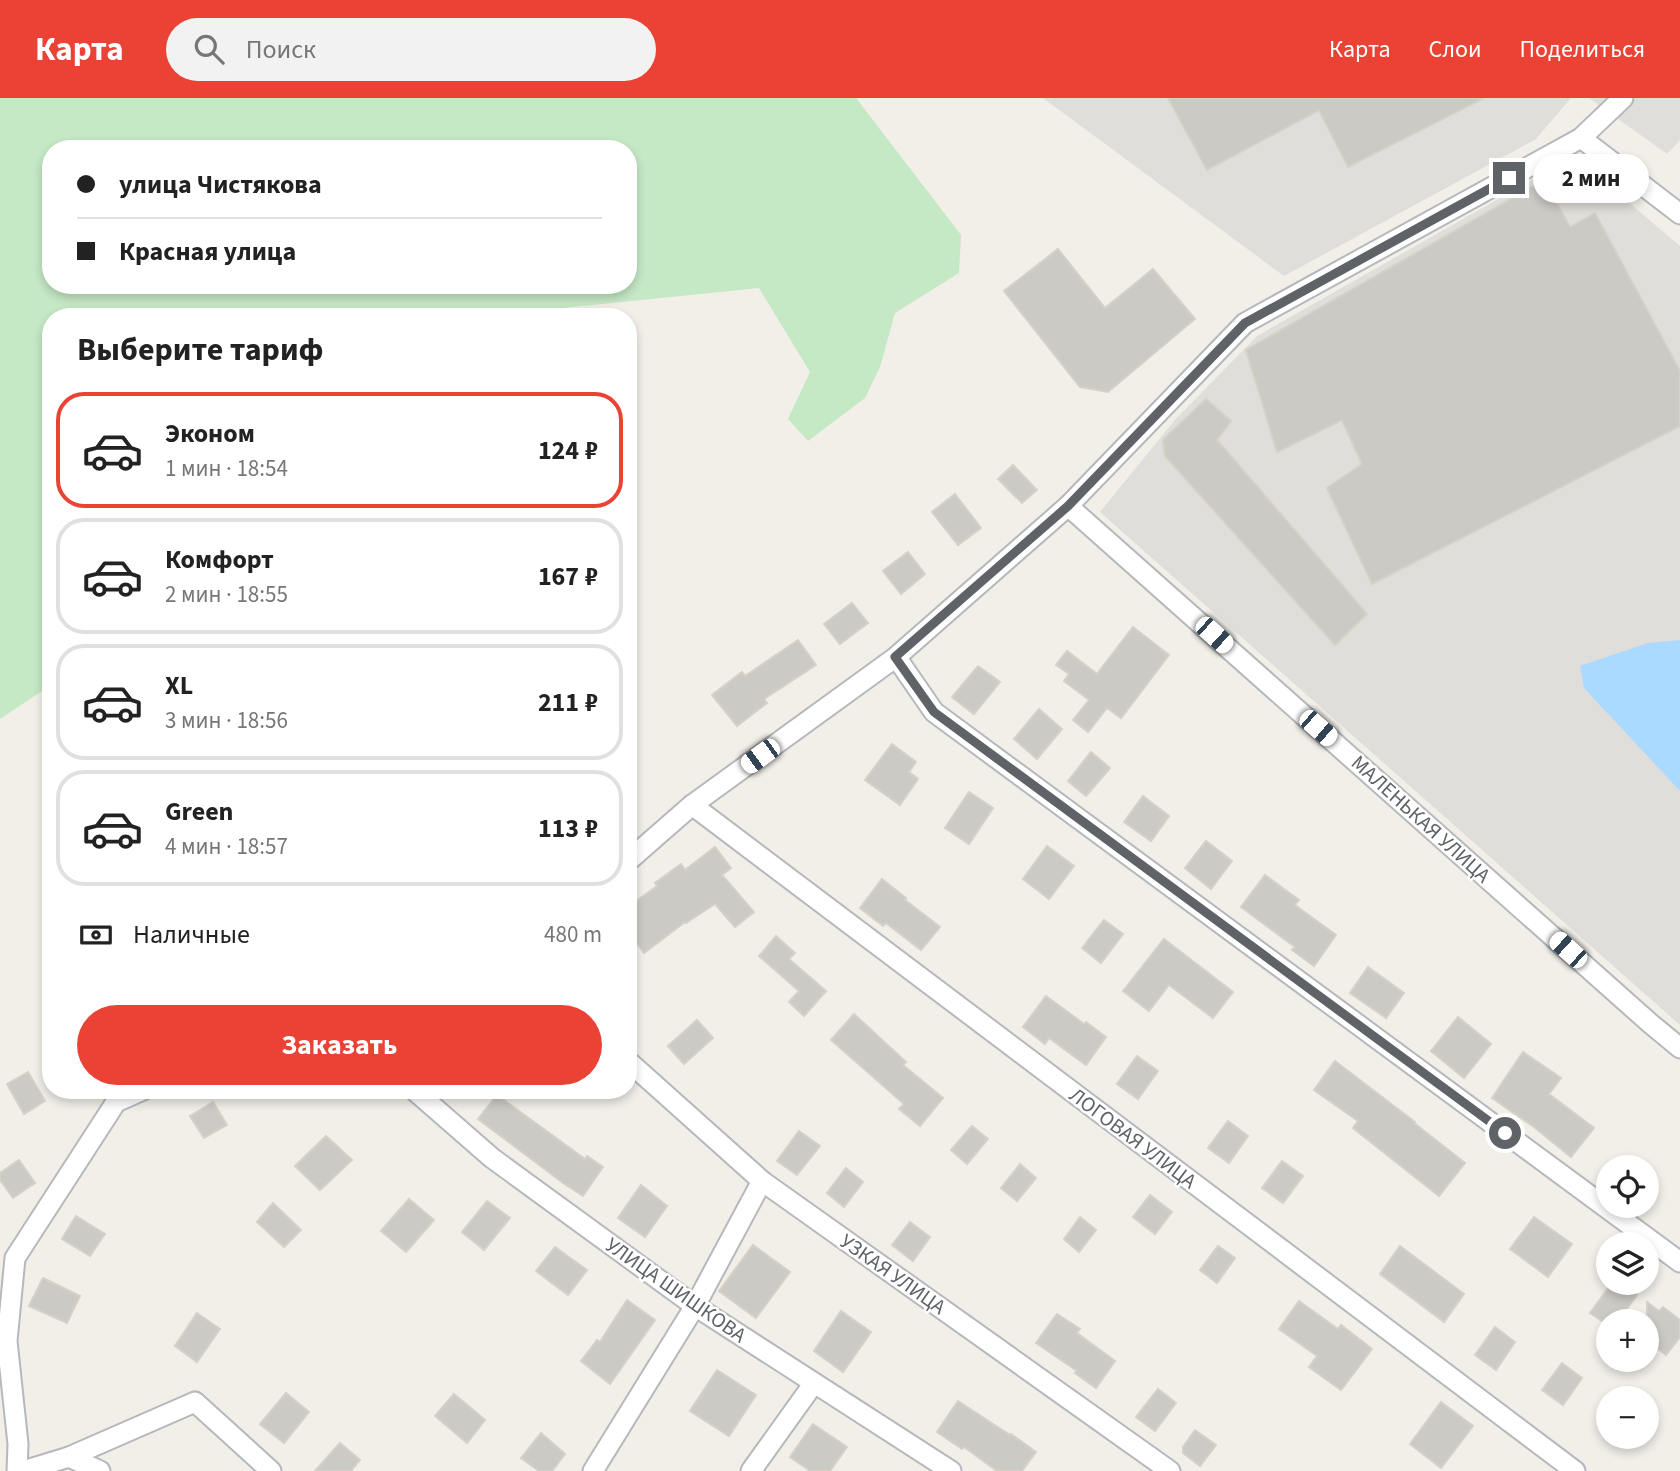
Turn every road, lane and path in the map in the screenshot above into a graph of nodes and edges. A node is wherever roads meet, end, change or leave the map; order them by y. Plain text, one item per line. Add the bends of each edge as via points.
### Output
1 (1623, 98) edge
2 (1581, 138) junction
3 (1680, 214) edge
4 (1068, 506) junction
5 (895, 657) junction
6 (692, 805) junction
7 (637, 853) edge
8 (1680, 1048) edge
9 (637, 1069) edge
10 (123, 1099) edge
11 (424, 1099) edge
12 (762, 1181) junction
13 (1680, 1262) edge
14 (695, 1306) junction
15 (814, 1383) junction
16 (69, 1457) junction
17 (17, 1471) edge
18 (23, 1471) edge
19 (100, 1471) edge
20 (271, 1471) edge
21 (593, 1471) edge
22 (751, 1471) edge
23 (951, 1471) edge
24 (1170, 1471) edge
25 (1574, 1471) edge

1 - 2 street
2 - 3 street
2 - 4 street via 1245,323
4 - 5 street
4 - 8 street, МАЛЕНЬКАЯ УЛИЦА
5 - 6 street
5 - 13 street via 934,712
6 - 7 street
6 - 25 street, ЛОГОВАЯ УЛИЦА
9 - 12 street, УЗКАЯ УЛИЦА
10 - 17 street via 116,1102 15,1258 6,1341
11 - 14 street, УЛИЦА ШИШКОВА via 492,1158
12 - 14 street
12 - 24 street, УЗКАЯ УЛИЦА
14 - 15 street, УЛИЦА ШИШКОВА
14 - 21 street
15 - 22 street
15 - 23 street, УЛИЦА ШИШКОВА
16 - 18 street
16 - 19 street
16 - 20 street via 195,1402

